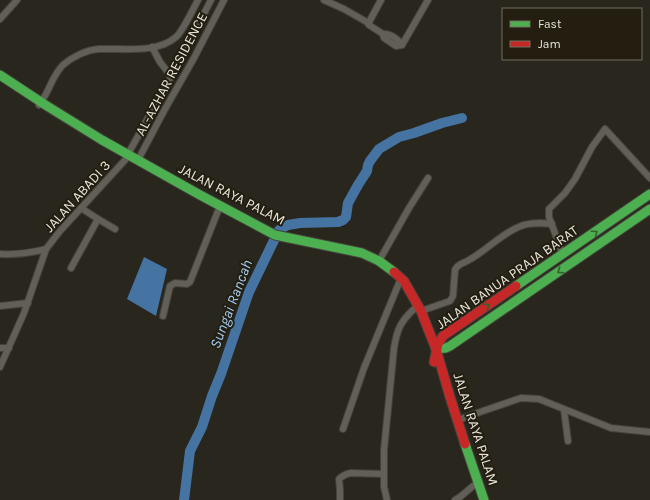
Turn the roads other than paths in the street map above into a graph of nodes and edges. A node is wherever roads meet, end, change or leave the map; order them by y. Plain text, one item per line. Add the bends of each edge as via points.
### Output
1 (17, 0) edge
2 (198, 0) edge
3 (211, 0) edge
4 (224, 0) edge
5 (324, 0) edge
6 (381, 0) edge
7 (428, 0) edge
8 (0, 19) edge
9 (364, 21) dead end
10 (152, 47) junction
11 (0, 75) edge
12 (171, 76) junction
13 (0, 82) edge
14 (40, 104) junction
15 (127, 157) junction
16 (138, 160) junction
17 (428, 178) dead end
18 (650, 178) edge
19 (174, 184) junction
20 (650, 194) edge
21 (81, 208) junction
22 (650, 209) edge
23 (218, 211) junction
24 (98, 219) junction
25 (552, 224) junction
26 (115, 230) dead end
27 (275, 237) junction
28 (284, 239) junction
29 (46, 249) junction
30 (0, 254) edge
31 (563, 254) junction
32 (379, 261) junction
33 (71, 268) dead end
34 (399, 283) junction
35 (28, 303) junction
36 (0, 306) edge
37 (417, 310) junction
38 (163, 316) dead end
39 (444, 336) junction
40 (428, 337) junction
41 (450, 346) junction
42 (0, 348) edge
43 (436, 349) junction
44 (5, 351) edge
45 (438, 365) junction
46 (0, 367) edge
47 (564, 410) junction
48 (458, 420) junction
49 (343, 429) dead end
50 (650, 432) edge
51 (568, 441) dead end
52 (384, 474) junction
53 (473, 486) junction
54 (340, 500) edge
55 (387, 500) edge
56 (454, 500) edge
57 (478, 500) edge
58 (484, 500) edge

1 - 8 street
2 - 10 street via 177,36 163,45
3 - 12 street, AL-AZHAR RESIDENCE
4 - 16 street, AL-AZHAR RESIDENCE
5 - 9 street
6 - 7 street via 368,24 396,46 402,45
10 - 12 street
10 - 14 street via 98,49 80,54 57,72
11 - 14 main road, JALAN RAYA PALAM
12 - 15 street, AL-AZHAR RESIDENCE
13 - 14 main road, JALAN RAYA PALAM
14 - 15 main road, JALAN RAYA PALAM via 99,144
15 - 16 main road, JALAN RAYA PALAM
15 - 19 main road, JALAN RAYA PALAM
15 - 21 street, JALAN ABADI 3
16 - 19 main road, JALAN RAYA PALAM
17 - 32 street
18 - 25 street via 605,129 572,184 549,209 548,217
19 - 23 main road, JALAN RAYA PALAM
19 - 27 main road, JALAN RAYA PALAM
31 -> 20 main road, JALAN BANUA PRAJA BARAT
21 - 24 street
21 - 29 street, JALAN ABADI 3
22 -> 41 main road, JALAN BANUA PRAJA BARAT
23 - 27 main road, JALAN RAYA PALAM via 262,235
23 - 38 street via 190,282 170,286
24 - 26 street
24 - 33 street
25 - 31 street
25 - 37 street via 533,223 512,230 468,261 456,266 453,296 450,301
27 - 28 main road, JALAN RAYA PALAM
28 - 32 main road, JALAN RAYA PALAM via 354,251
28 - 34 main road, JALAN RAYA PALAM via 364,260
29 - 30 street
29 - 35 street, JALAN ABADI 3
39 -> 31 main road, JALAN BANUA PRAJA BARAT
32 - 37 main road, JALAN RAYA PALAM via 396,272 408,286
34 - 37 main road, JALAN RAYA PALAM
34 - 49 street via 364,368
35 - 36 street
35 - 44 street, JALAN ABADI 3
37 - 40 main road, JALAN RAYA PALAM
37 - 52 street via 400,324 397,333 384,450
39 - 40 main road
39 - 43 main road, JALAN BANUA PRAJA BARAT
40 - 43 main road, JALAN RAYA PALAM
40 - 45 main road, JALAN RAYA PALAM
41 - 43 main road, JALAN BANUA PRAJA BARAT
41 - 45 main road
42 - 44 street
43 - 45 main road
44 - 46 street, JALAN ABADI 3
45 - 48 main road, JALAN RAYA PALAM
45 - 53 main road, JALAN RAYA PALAM
47 - 48 street via 539,399 521,398
47 - 50 street via 611,428
47 - 51 street
48 - 58 main road, JALAN RAYA PALAM
52 - 54 street via 343,475 339,479
52 - 55 street
53 - 56 street
53 - 57 main road, JALAN RAYA PALAM

